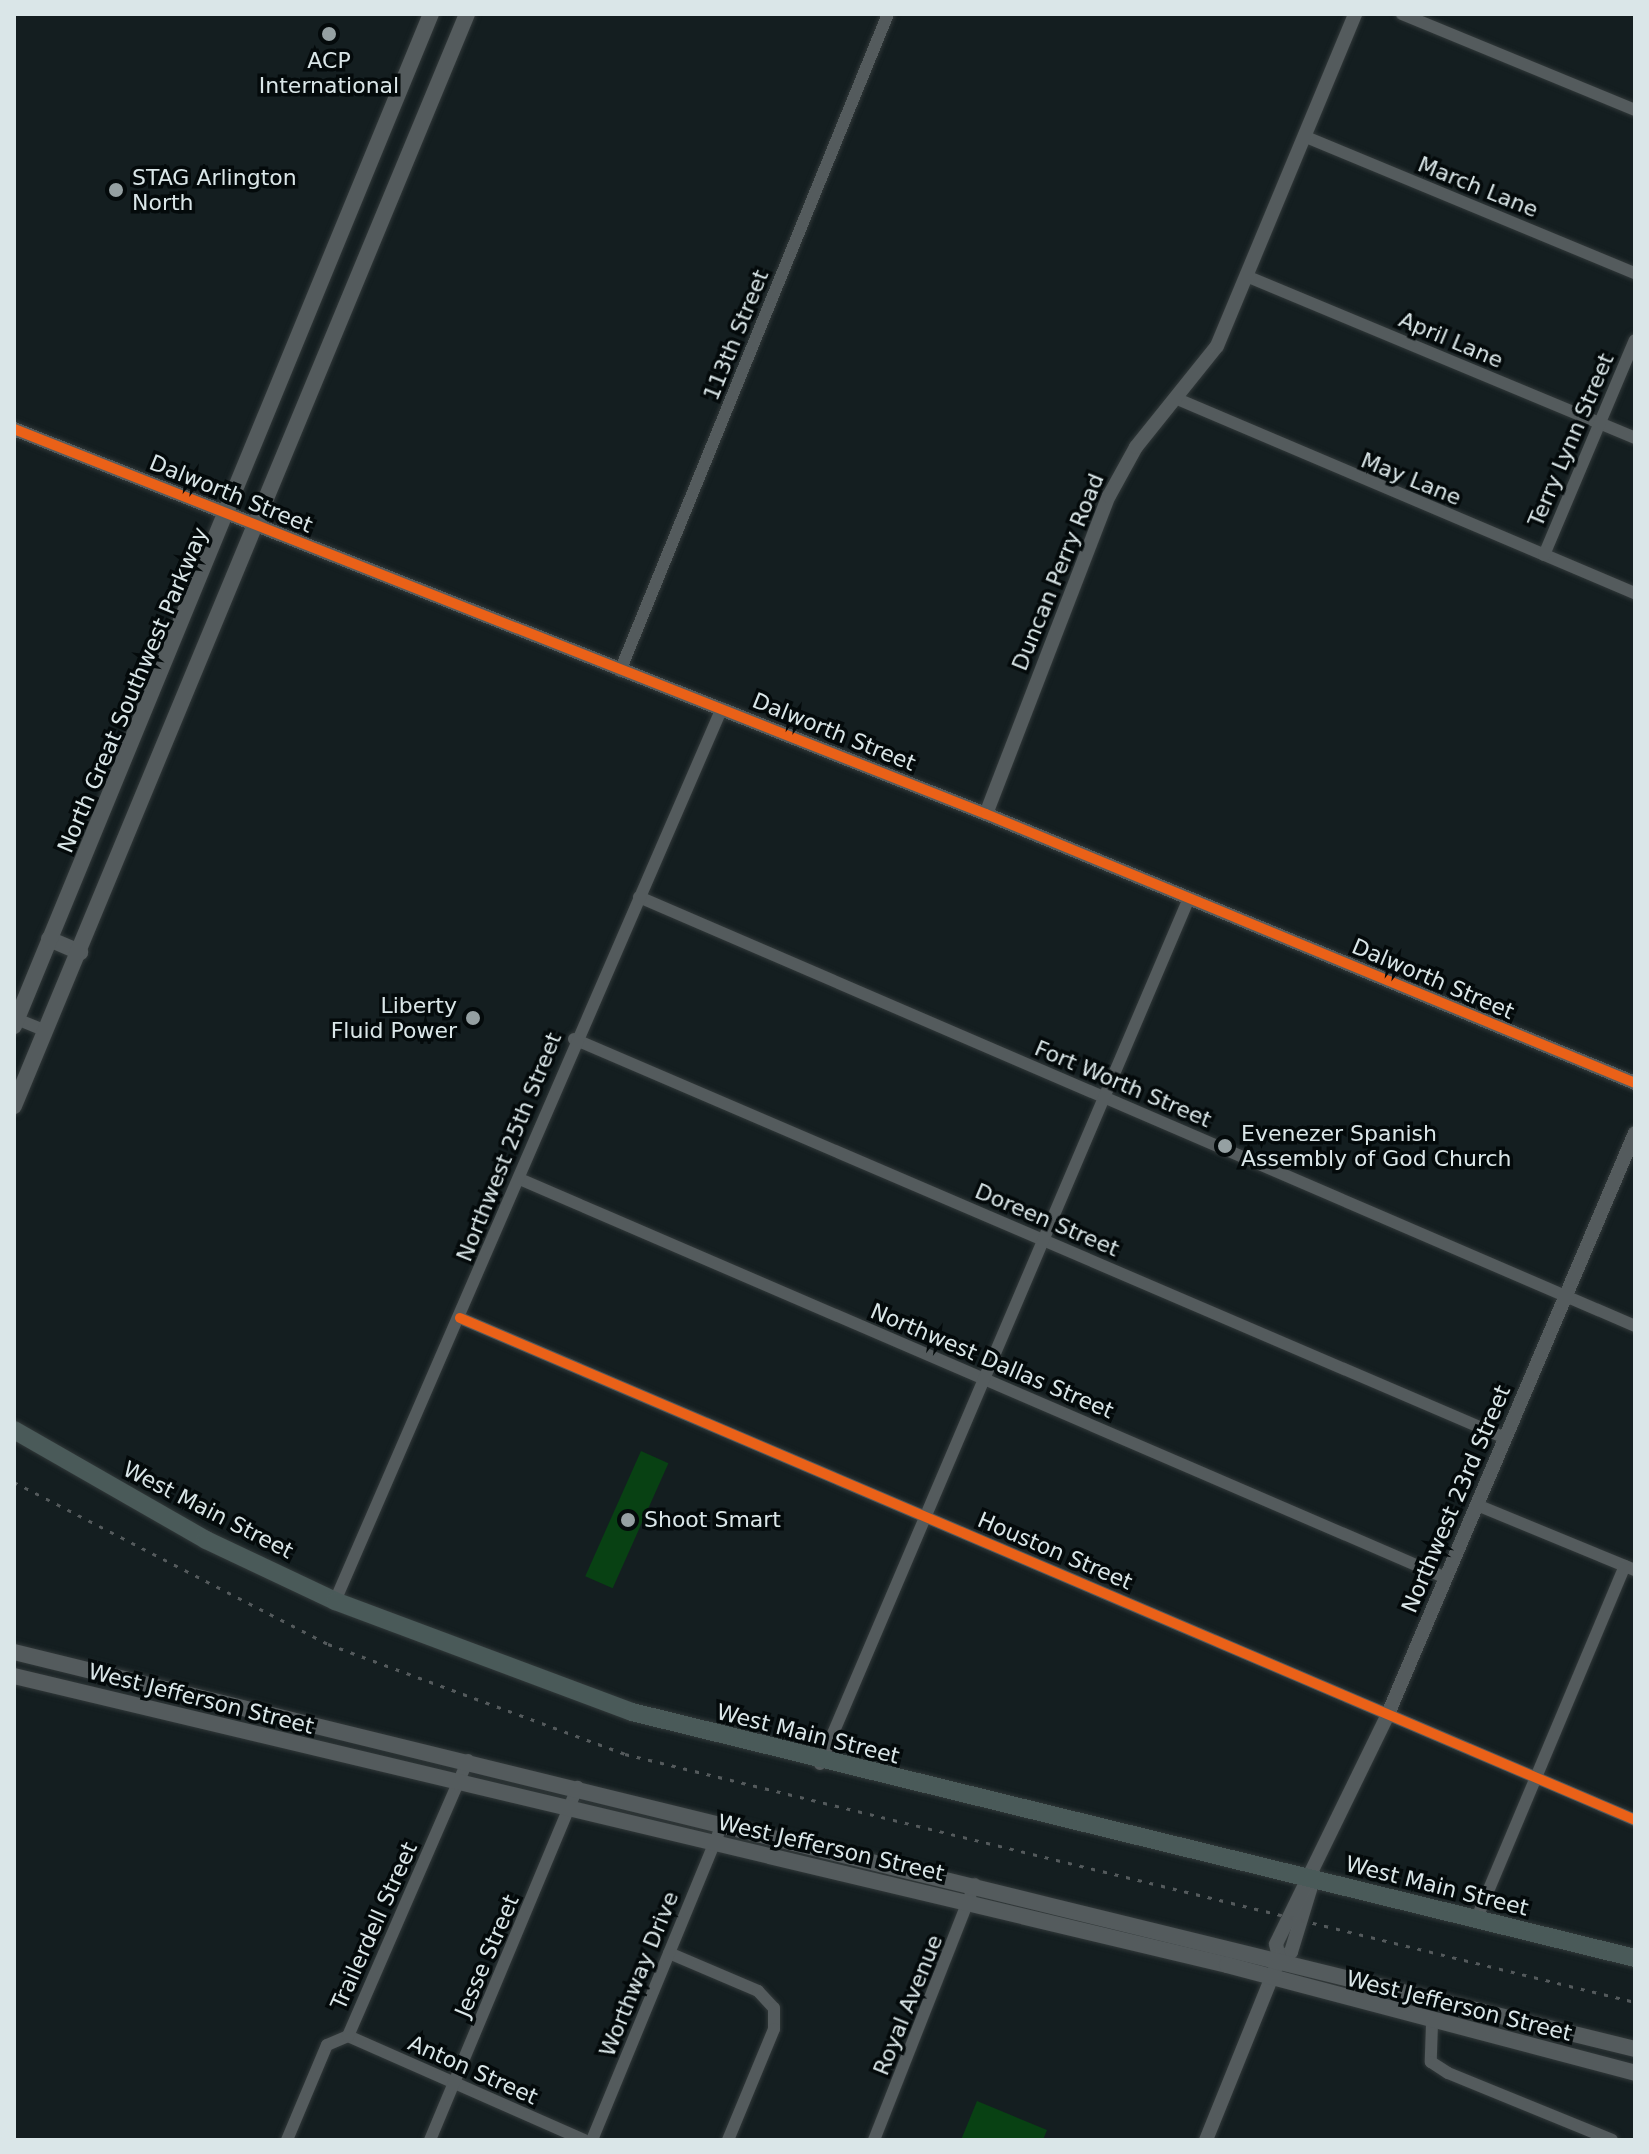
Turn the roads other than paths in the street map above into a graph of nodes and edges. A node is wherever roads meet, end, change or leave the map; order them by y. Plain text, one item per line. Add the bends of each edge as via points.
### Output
1 (431, 14) edge
2 (467, 14) edge
3 (888, 14) edge
4 (1355, 14) edge
5 (1402, 14) edge
6 (1635, 110) edge
7 (1306, 137) junction
8 (1635, 273) edge
9 (1251, 278) junction
10 (1635, 340) edge
11 (1175, 398) junction
12 (1601, 424) junction
13 (14, 429) edge
14 (1635, 438) edge
15 (229, 516) junction
16 (258, 527) junction
17 (1544, 555) junction
18 (1635, 593) edge
19 (620, 671) junction
20 (722, 708) junction
21 (986, 814) junction
22 (639, 897) junction
23 (1189, 898) junction
24 (49, 939) junction
25 (80, 952) junction
26 (15, 1021) edge
27 (47, 1031) junction
28 (574, 1039) junction
29 (1635, 1083) edge
30 (1104, 1098) junction
31 (14, 1106) edge
32 (1635, 1133) edge
33 (522, 1180) junction
34 (1043, 1240) junction
35 (1566, 1297) junction
36 (460, 1318) junction
37 (1635, 1326) edge
38 (984, 1379) junction
39 (14, 1430) edge
40 (1505, 1438) junction
41 (1477, 1505) junction
42 (927, 1518) junction
43 (1630, 1568) edge
44 (1446, 1578) junction
45 (335, 1601) junction
46 (14, 1652) edge
47 (84, 1669) junction
48 (14, 1676) edge
49 (79, 1691) junction
50 (1388, 1714) junction
51 (290, 1719) junction
52 (285, 1744) junction
53 (416, 1748) junction
54 (468, 1760) junction
55 (820, 1764) junction
56 (409, 1773) junction
57 (1537, 1779) junction
58 (458, 1784) junction
59 (578, 1787) junction
60 (569, 1808) junction
61 (1635, 1820) edge
62 (723, 1822) junction
63 (715, 1843) junction
64 (1313, 1880) junction
65 (975, 1884) junction
66 (972, 1904) junction
67 (1119, 1920) junction
68 (1476, 1920) junction
69 (1116, 1940) junction
70 (669, 1953) junction
71 (1635, 1958) edge
72 (1279, 1959) junction
73 (1269, 1979) junction
74 (1432, 2024) junction
75 (348, 2036) junction
76 (1635, 2049) edge
77 (1635, 2073) edge
78 (454, 2085) junction
79 (287, 2140) edge
80 (430, 2140) edge
81 (584, 2140) edge
82 (592, 2140) edge
83 (728, 2140) edge
84 (874, 2140) edge
85 (1206, 2140) edge
86 (1612, 2140) edge

1 - 15 main road, North Great Southwest Parkway
2 - 16 main road
3 - 19 street, 113th Street
4 - 7 street, Duncan Perry Road
5 - 6 street
7 - 8 street, March Lane
7 - 9 street, Duncan Perry Road
9 - 11 street, Duncan Perry Road via 1217,346
9 - 12 street, April Lane
10 - 12 street, Terry Lynn Street
11 - 17 street, May Lane
11 - 21 street, Duncan Perry Road via 1109,496
12 - 14 street, April Lane
12 - 17 street, Terry Lynn Street
13 - 15 street, Dalworth Street
15 - 16 street, Dalworth Street
15 - 24 main road, North Great Southwest Parkway
16 - 19 street, Dalworth Street
16 - 25 main road
17 - 18 street, May Lane
19 - 20 street, Dalworth Street
20 - 21 street, Dalworth Street
20 - 22 street, Northwest 25th Street
21 - 23 street, Dalworth Street
22 - 28 street, Northwest 25th Street
22 - 30 street, Fort Worth Street
23 - 29 street, Dalworth Street
23 - 30 street
24 - 25 main road
24 - 26 main road, North Great Southwest Parkway
25 - 27 main road
26 - 27 street
27 - 31 main road
28 - 33 street, Northwest 25th Street
28 - 34 street, Doreen Street
30 - 34 street
30 - 35 street, Fort Worth Street
32 - 35 street, Northwest 23rd Street
33 - 36 street, Northwest 25th Street
33 - 38 street, Northwest Dallas Street
34 - 38 street
34 - 40 street, Doreen Street
35 - 37 street, Fort Worth Street
35 - 40 street, Northwest 23rd Street
36 - 42 street, Houston Street
36 - 45 street, Northwest 25th Street
38 - 42 street
38 - 44 street, Northwest Dallas Street
39 - 45 main road, West Main Street via 206,1540
40 - 41 street, Northwest 23rd Street
41 - 43 street
41 - 44 street, Northwest 23rd Street
42 - 50 street, Houston Street
42 - 55 street
43 - 57 street
44 - 50 street, Northwest 23rd Street
45 - 55 main road, West Main Street via 632,1712
46 - 47 main road, West Jefferson Street
47 - 49 main road
47 - 51 main road, West Jefferson Street
48 - 49 main road, West Jefferson Street
49 - 52 main road, West Jefferson Street
50 - 57 street, Houston Street
50 - 64 street, Northwest 23rd Street
51 - 52 main road
51 - 53 main road, West Jefferson Street
52 - 56 main road, West Jefferson Street
53 - 54 main road, West Jefferson Street
53 - 56 main road
54 - 58 street, Trailerdell Street
54 - 59 main road, West Jefferson Street
55 - 64 main road, West Main Street
56 - 58 main road, West Jefferson Street
57 - 61 street, Houston Street
57 - 68 street
58 - 60 main road, West Jefferson Street
58 - 75 street, Trailerdell Street
59 - 60 street, Jesse Street
59 - 62 main road, West Jefferson Street
60 - 63 main road, West Jefferson Street
60 - 78 street, Jesse Street
62 - 63 street, Worthway Drive
62 - 65 main road, West Jefferson Street
63 - 66 main road, West Jefferson Street
63 - 70 street, Worthway Drive
64 - 68 main road, West Main Street
64 - 72 street, Northwest 23rd Street via 1297,1897 1276,1944
65 - 66 street, Royal Avenue
65 - 67 main road, West Jefferson Street
66 - 69 main road, West Jefferson Street
66 - 84 street, Royal Avenue
67 - 69 main road
67 - 72 main road, West Jefferson Street
68 - 71 main road, West Main Street
69 - 73 main road, West Jefferson Street
70 - 82 street, Worthway Drive
70 - 83 street via 758,1991 774,2008 774,2029
72 - 73 street, Northwest 23rd Street
72 - 76 main road, West Jefferson Street
73 - 74 main road, West Jefferson Street
73 - 85 street, Northwest 23rd Street
74 - 77 main road, West Jefferson Street
74 - 86 street via 1431,2062 1448,2073
75 - 78 street, Anton Street
75 - 79 street, Trailerdell Street via 327,2045
78 - 80 street, Jesse Street
78 - 81 street, Anton Street

